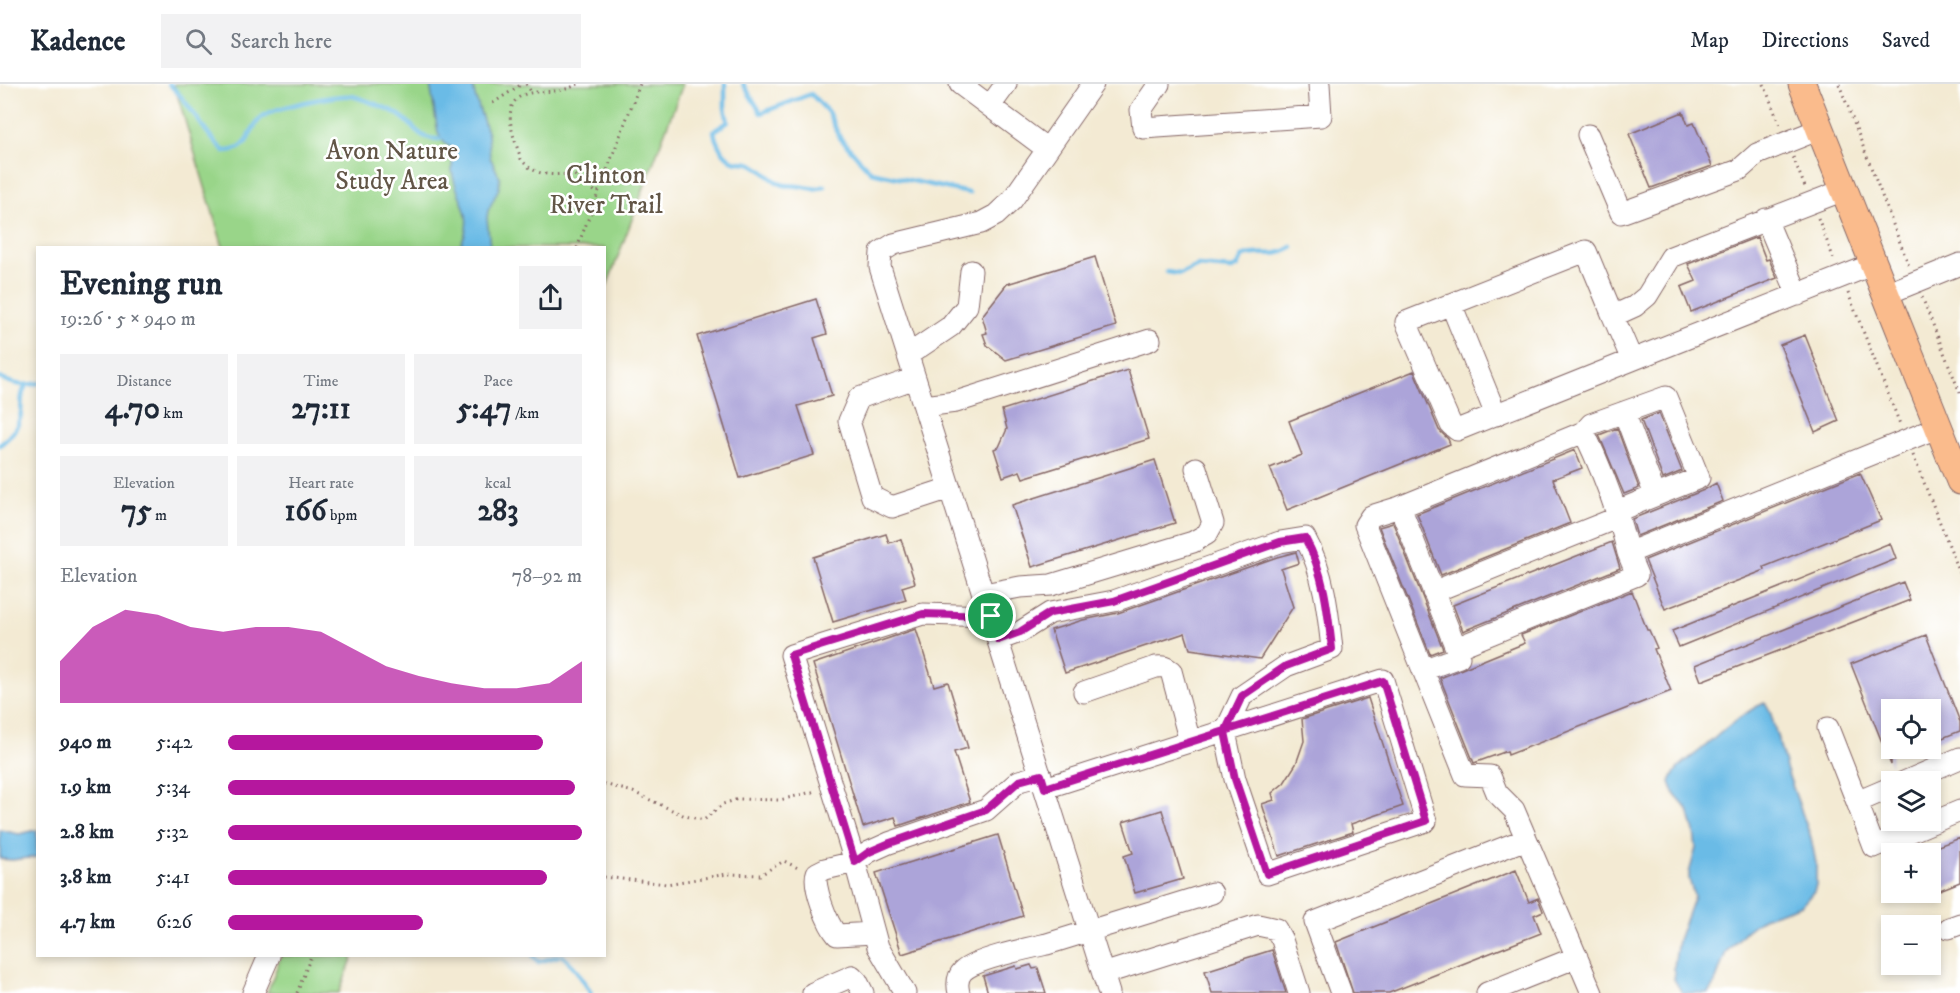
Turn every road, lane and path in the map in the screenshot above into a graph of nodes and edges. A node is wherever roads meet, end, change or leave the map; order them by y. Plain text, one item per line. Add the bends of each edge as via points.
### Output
1 (522, 84) edge
2 (526, 84) edge
3 (578, 84) edge
4 (640, 84) edge
5 (960, 84) edge
6 (1006, 84) edge
7 (1093, 84) edge
8 (1159, 84) edge
9 (1319, 84) edge
10 (1764, 84) edge
11 (1802, 84) edge
12 (1839, 84) edge
13 (532, 93) junction
14 (494, 103) dead end
15 (990, 106) junction
16 (1820, 129) junction
17 (1588, 135) dead end
18 (1787, 142) junction
19 (1047, 149) junction
20 (1844, 190) junction
21 (597, 193) junction
22 (1811, 202) junction
23 (1766, 219) junction
24 (578, 246) edge
25 (1907, 261) dead end
26 (1874, 264) junction
27 (1960, 264) edge
28 (971, 271) dead end
29 (1841, 277) junction
30 (1886, 294) junction
31 (1798, 295) junction
32 (1922, 297) dead end
33 (1451, 304) junction
34 (1612, 316) junction
35 (1150, 340) dead end
36 (908, 355) junction
37 (1632, 360) junction
38 (915, 378) junction
39 (1960, 393) edge
40 (924, 406) junction
41 (1624, 412) junction
42 (1496, 415) junction
43 (1939, 427) junction
44 (1584, 432) junction
45 (1906, 440) junction
46 (1196, 468) dead end
47 (1960, 481) edge
48 (950, 488) junction
49 (1655, 495) junction
50 (1400, 507) junction
51 (1618, 514) junction
52 (1628, 553) junction
53 (1960, 573) edge
54 (1433, 592) junction
55 (984, 594) junction
56 (991, 616) junction
57 (998, 640) junction
58 (1456, 648) junction
59 (1423, 670) junction
60 (1084, 692) dead end
61 (1828, 728) dead end
62 (1225, 732) junction
63 (1190, 742) junction
64 (1960, 758) edge
65 (1930, 771) edge
66 (1043, 781) junction
67 (606, 785) edge
68 (832, 788) junction
69 (1881, 792) edge
70 (1857, 802) junction
71 (1960, 811) edge
72 (1526, 839) junction
73 (855, 862) junction
74 (606, 876) edge
75 (815, 877) junction
76 (1212, 893) dead end
77 (1090, 931) junction
78 (874, 933) junction
79 (269, 957) edge
80 (311, 957) edge
81 (1577, 957) junction
82 (1106, 984) edge
83 (254, 993) edge
84 (297, 993) edge
85 (812, 993) edge
86 (862, 993) edge
87 (905, 993) edge
88 (958, 993) edge
89 (1299, 993) edge
90 (1341, 993) edge
91 (1487, 993) edge
92 (1592, 993) edge

1 - 14 path
2 - 13 path
3 - 13 path via 563,91
4 - 21 path
5 - 15 street
6 - 15 street
7 - 19 street
8 - 9 street via 1141,110 1143,128 1321,116
10 - 18 path
11 - 16 main road
12 - 25 path
13 - 21 path via 519,98 509,111 521,159 525,165 549,176 573,174
15 - 19 street
16 - 18 street
16 - 20 main road
17 - 18 street via 1621,213 1739,170 1757,154
18 - 22 path
19 - 36 street via 1012,200 996,215 981,223 894,244 881,252 880,267
20 - 22 street
20 - 26 main road
21 - 24 path
22 - 23 street
22 - 29 path
23 - 31 street
23 - 34 street via 1671,257 1647,296
26 - 29 street
26 - 30 main road
27 - 30 street
28 - 36 street via 967,306 951,326
29 - 31 street
29 - 45 path
30 - 43 main road
31 - 37 street
32 - 39 path
33 - 34 street via 1586,251
33 - 42 street
33 - 42 street via 1406,321 1451,424 1457,430
34 - 37 street
35 - 40 street via 956,402
36 - 38 street
37 - 42 street
38 - 40 street
38 - 48 street via 859,398 849,421 872,497 892,507
40 - 48 street
41 - 44 street via 1591,424
41 - 49 street
41 - 49 street via 1666,397 1699,478
43 - 45 street
43 - 47 main road
44 - 50 street
44 - 51 street
45 - 52 street
45 - 53 path
46 - 55 street via 1213,524 1207,534 1193,542 1051,585
48 - 55 street
49 - 51 street
50 - 54 street
50 - 59 street via 1371,516 1365,525
51 - 52 street
51 - 54 street
52 - 58 street via 1637,575
54 - 58 street
55 - 56 street
56 - 57 street
56 - 68 street via 923,614 791,655
57 - 62 street via 1020,632 1050,613 1114,601 1280,542 1305,538 1315,555 1328,609 1332,649 1286,666 1242,696
57 - 66 street
58 - 59 street via 1459,657
59 - 72 street via 1465,775 1490,776 1497,793 1514,810
60 - 63 street via 1156,667 1167,668
61 - 70 street
62 - 62 street via 1235,779 1267,874 1426,821 1383,681
62 - 63 street
63 - 66 street
64 - 65 street
66 - 73 street via 1019,781 986,810 890,843
66 - 77 street
67 - 68 path via 704,820 723,804 738,799 780,800
68 - 73 street
69 - 70 street
70 - 71 street via 1874,847
72 - 81 street
72 - 90 street via 1315,922
73 - 75 street via 825,869
73 - 78 street
74 - 75 path via 667,884 727,874 760,875 784,861
75 - 78 street via 828,921 837,935
76 - 77 street
77 - 82 street
77 - 88 street via 974,964 958,978
78 - 87 street
79 - 83 street
80 - 84 path
81 - 91 street
81 - 92 street
82 - 89 street via 1258,925 1276,929
85 - 86 street via 852,976

